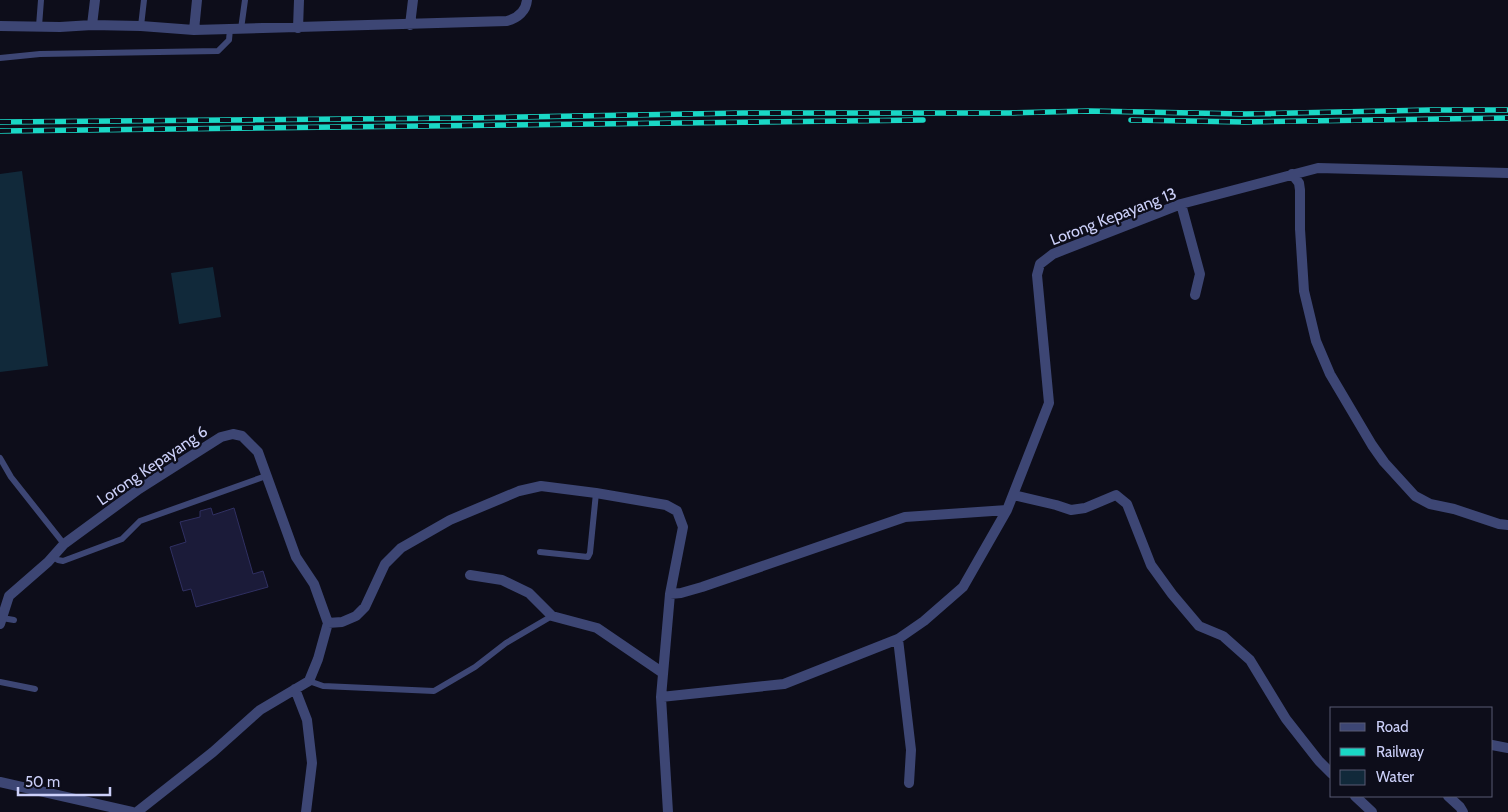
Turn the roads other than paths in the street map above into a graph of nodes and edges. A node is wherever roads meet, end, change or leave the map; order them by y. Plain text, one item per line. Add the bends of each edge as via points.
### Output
1 (41, 0) edge
2 (94, 0) edge
3 (144, 0) edge
4 (197, 0) edge
5 (246, 0) edge
6 (300, 0) edge
7 (413, 0) edge
8 (527, 0) edge
9 (92, 25) junction
10 (410, 25) junction
11 (0, 26) edge
12 (39, 26) junction
13 (141, 26) junction
14 (298, 28) junction
15 (230, 29) junction
16 (241, 29) junction
17 (194, 30) junction
18 (0, 58) edge
19 (1508, 173) edge
20 (1292, 174) junction
21 (1181, 204) junction
22 (1195, 296) dead end
23 (0, 458) edge
24 (266, 476) junction
25 (596, 493) junction
26 (1013, 495) junction
27 (1007, 510) junction
28 (1508, 525) edge
29 (64, 544) junction
30 (540, 552) dead end
31 (53, 557) junction
32 (470, 575) dead end
33 (670, 594) junction
34 (552, 616) junction
35 (14, 620) dead end
36 (1, 621) edge
37 (328, 623) junction
38 (898, 639) junction
39 (663, 673) junction
40 (309, 681) junction
41 (0, 682) edge
42 (295, 689) junction
43 (35, 690) dead end
44 (661, 697) junction
45 (1493, 745) edge
46 (1508, 748) edge
47 (1330, 772) edge
48 (0, 782) edge
49 (909, 783) dead end
50 (1356, 797) edge
51 (1449, 797) edge
52 (132, 812) edge
53 (136, 812) edge
54 (306, 812) edge
55 (668, 812) edge
56 (1372, 812) edge
57 (1463, 812) edge

1 - 12 lane
2 - 9 street
3 - 13 lane
4 - 17 street
5 - 16 lane
6 - 14 street
7 - 10 street
8 - 10 street via 518,18 508,21
9 - 12 street
9 - 13 street
10 - 14 street
11 - 12 street
13 - 17 street
14 - 16 street
15 - 16 street
15 - 17 street
15 - 18 lane via 229,40 218,51 40,54
19 - 20 street, Lorong Kepayang 13 via 1318,168
20 - 21 street, Lorong Kepayang 13
20 - 28 street via 1300,190 1302,272 1307,309 1324,362 1345,400 1384,462 1415,496 1430,504
21 - 22 street via 1200,274
21 - 26 street, Lorong Kepayang 13 via 1053,254 1040,264 1036,275 1048,403
23 - 29 lane via 11,477
24 - 29 street, Lorong Kepayang 6 via 258,452 242,436 221,437 139,489
24 - 31 lane via 140,521 122,539 63,561
24 - 37 street, Lorong Kepayang 6 via 296,557 314,584
25 - 30 lane via 588,557
25 - 33 street via 666,505 677,511 682,527
25 - 37 street via 542,486 519,491 450,520 401,548 385,564 365,607 356,616
26 - 27 street, Lorong Kepayang 13
26 - 47 street via 1071,510 1116,496 1127,504 1151,565 1172,594 1199,626 1223,636 1250,660 1286,719
27 - 33 street via 905,517 702,588
27 - 38 street, Lorong Kepayang 13 via 964,587
29 - 31 street, Lorong Kepayang 6
31 - 36 street, Lorong Kepayang 6 via 9,596
32 - 34 street via 502,580 529,593
33 - 39 street
34 - 39 street via 597,628
34 - 40 lane via 434,691 323,686
35 - 36 lane
37 - 40 street
38 - 44 street, Lorong Kepayang 13 via 784,684
38 - 49 street via 911,750
39 - 44 street
40 - 42 street
41 - 43 lane
42 - 53 street via 260,710 213,752
42 - 54 street via 307,720 312,763
44 - 55 street
45 - 46 street
48 - 52 street
50 - 56 street
51 - 57 street

